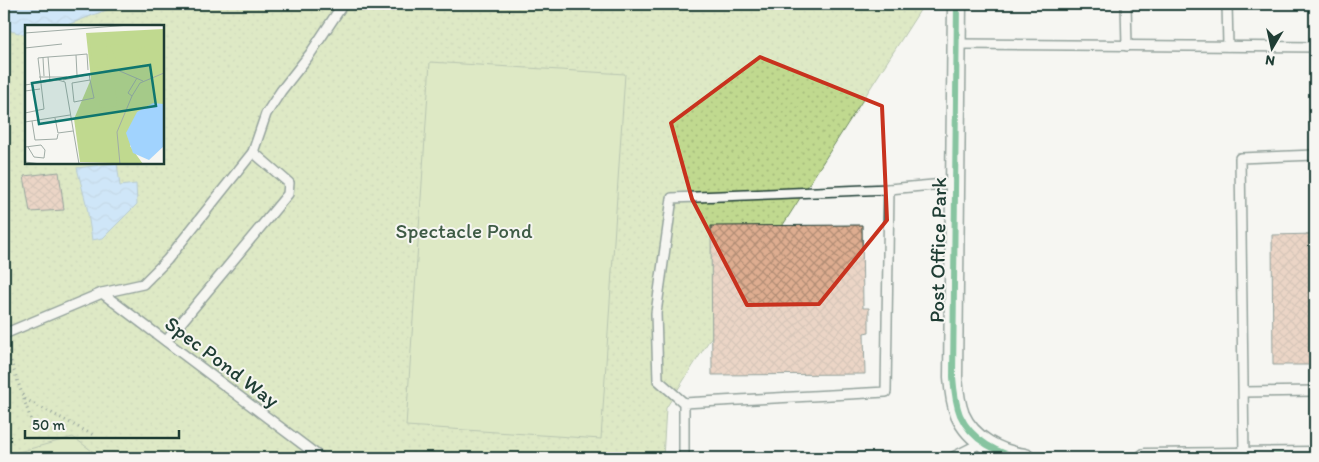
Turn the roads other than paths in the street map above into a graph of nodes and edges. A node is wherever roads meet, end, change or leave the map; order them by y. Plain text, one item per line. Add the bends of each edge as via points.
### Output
1 (342, 4) edge
2 (957, 4) edge
3 (1126, 4) edge
4 (1227, 4) edge
5 (956, 44) junction
6 (1127, 46) junction
7 (1228, 46) junction
8 (1315, 47) edge
9 (253, 152) junction
10 (1315, 155) edge
11 (955, 183) junction
12 (889, 188) junction
13 (102, 294) junction
14 (4, 334) edge
15 (166, 341) junction
16 (1315, 391) edge
17 (1244, 392) junction
18 (684, 403) junction
19 (982, 442) junction
20 (1315, 456) edge
21 (321, 458) edge
22 (684, 458) edge
23 (951, 458) edge
24 (1025, 458) edge
25 (1145, 458) edge
26 (1244, 458) edge

1 - 9 lane via 266,114
2 - 5 street, Post Office Park
3 - 6 lane
4 - 7 lane
5 - 6 lane
5 - 11 street, Post Office Park
6 - 7 lane
7 - 8 lane
9 - 13 lane via 167,260 143,284
9 - 15 lane via 289,183 288,194
10 - 17 lane via 1240,158
11 - 12 lane
11 - 19 street, Post Office Park via 955,398 961,416
12 - 18 lane via 886,392
12 - 18 lane via 672,198 656,314 658,380
13 - 14 lane
13 - 15 lane, Spec Pond Way
15 - 21 lane, Spec Pond Way
16 - 17 lane
17 - 26 lane
18 - 22 lane
19 - 23 lane
19 - 24 street, Post Office Park via 996,451
20 - 26 street
25 - 26 street

